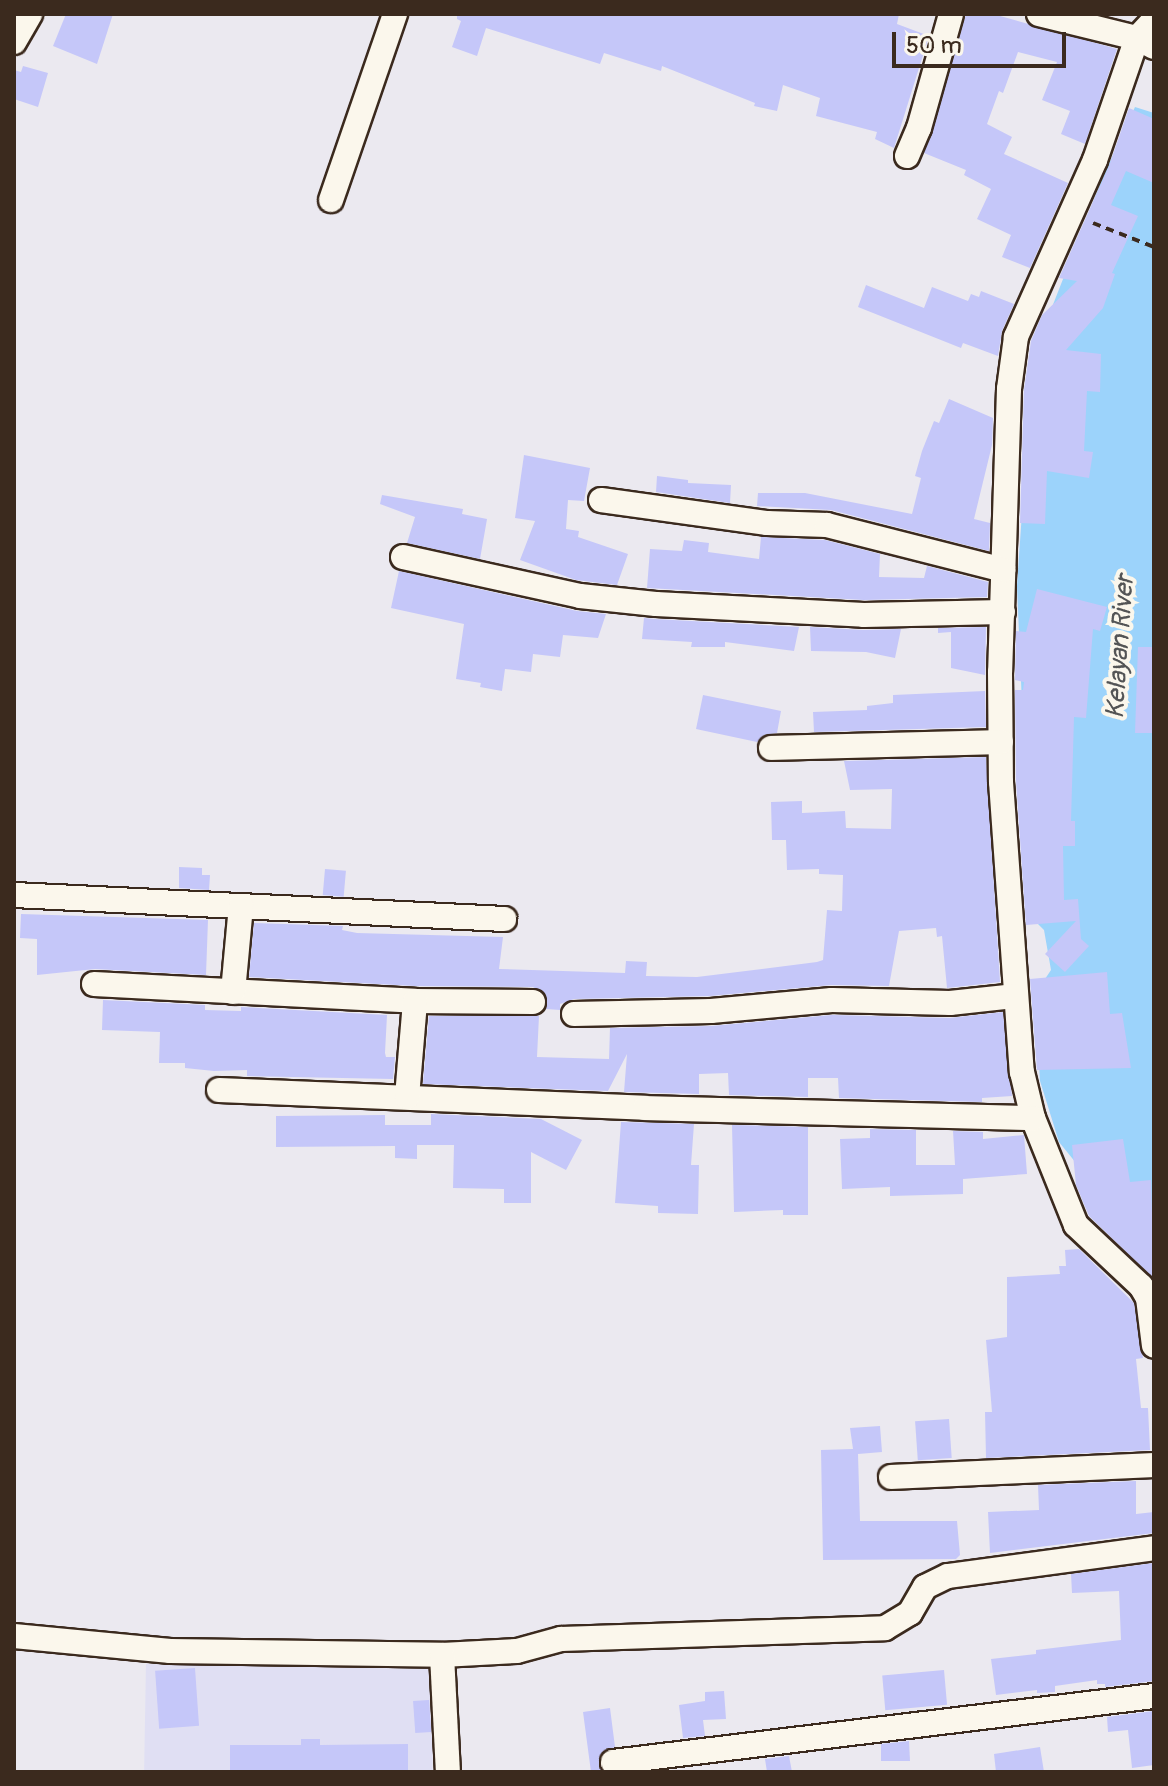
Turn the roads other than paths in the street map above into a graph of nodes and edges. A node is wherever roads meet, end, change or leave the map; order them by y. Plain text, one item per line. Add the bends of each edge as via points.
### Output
1 (30, 14) edge
2 (395, 14) edge
3 (951, 14) edge
4 (1039, 14) edge
5 (1148, 35) edge
6 (14, 42) edge
7 (907, 156) dead end
8 (331, 200) dead end
9 (601, 500) dead end
10 (403, 557) dead end
11 (1003, 570) junction
12 (1003, 612) junction
13 (1001, 742) junction
14 (771, 748) dead end
15 (14, 895) edge
16 (241, 906) junction
17 (504, 919) dead end
18 (94, 984) dead end
19 (233, 992) junction
20 (1014, 996) junction
21 (415, 1001) junction
22 (533, 1002) dead end
23 (574, 1014) dead end
24 (219, 1090) dead end
25 (407, 1097) junction
26 (1033, 1118) junction
27 (1154, 1346) edge
28 (1154, 1465) edge
29 (891, 1477) dead end
30 (1154, 1548) edge
31 (14, 1636) edge
32 (442, 1655) junction
33 (1154, 1696) edge
34 (613, 1762) dead end
35 (448, 1772) edge

1 - 6 street
2 - 8 street
3 - 7 street
4 - 5 street
5 - 11 street via 1095,160 1078,218 1023,314 1009,389
9 - 11 street via 767,523 827,525
10 - 12 street via 580,596 656,604 864,615
11 - 12 street
12 - 13 street
13 - 14 street
13 - 20 street
15 - 16 street
16 - 17 street
16 - 19 street
18 - 19 street
19 - 21 street
20 - 23 street via 950,1003 832,1000 711,1011
20 - 26 street
21 - 22 street
21 - 25 street
24 - 25 street
25 - 26 street
26 - 27 street via 1076,1225 1131,1274 1148,1298
28 - 29 street
30 - 32 street via 935,1580 910,1613 885,1628 561,1639 517,1651
31 - 32 street via 170,1651
32 - 35 street
33 - 34 street

